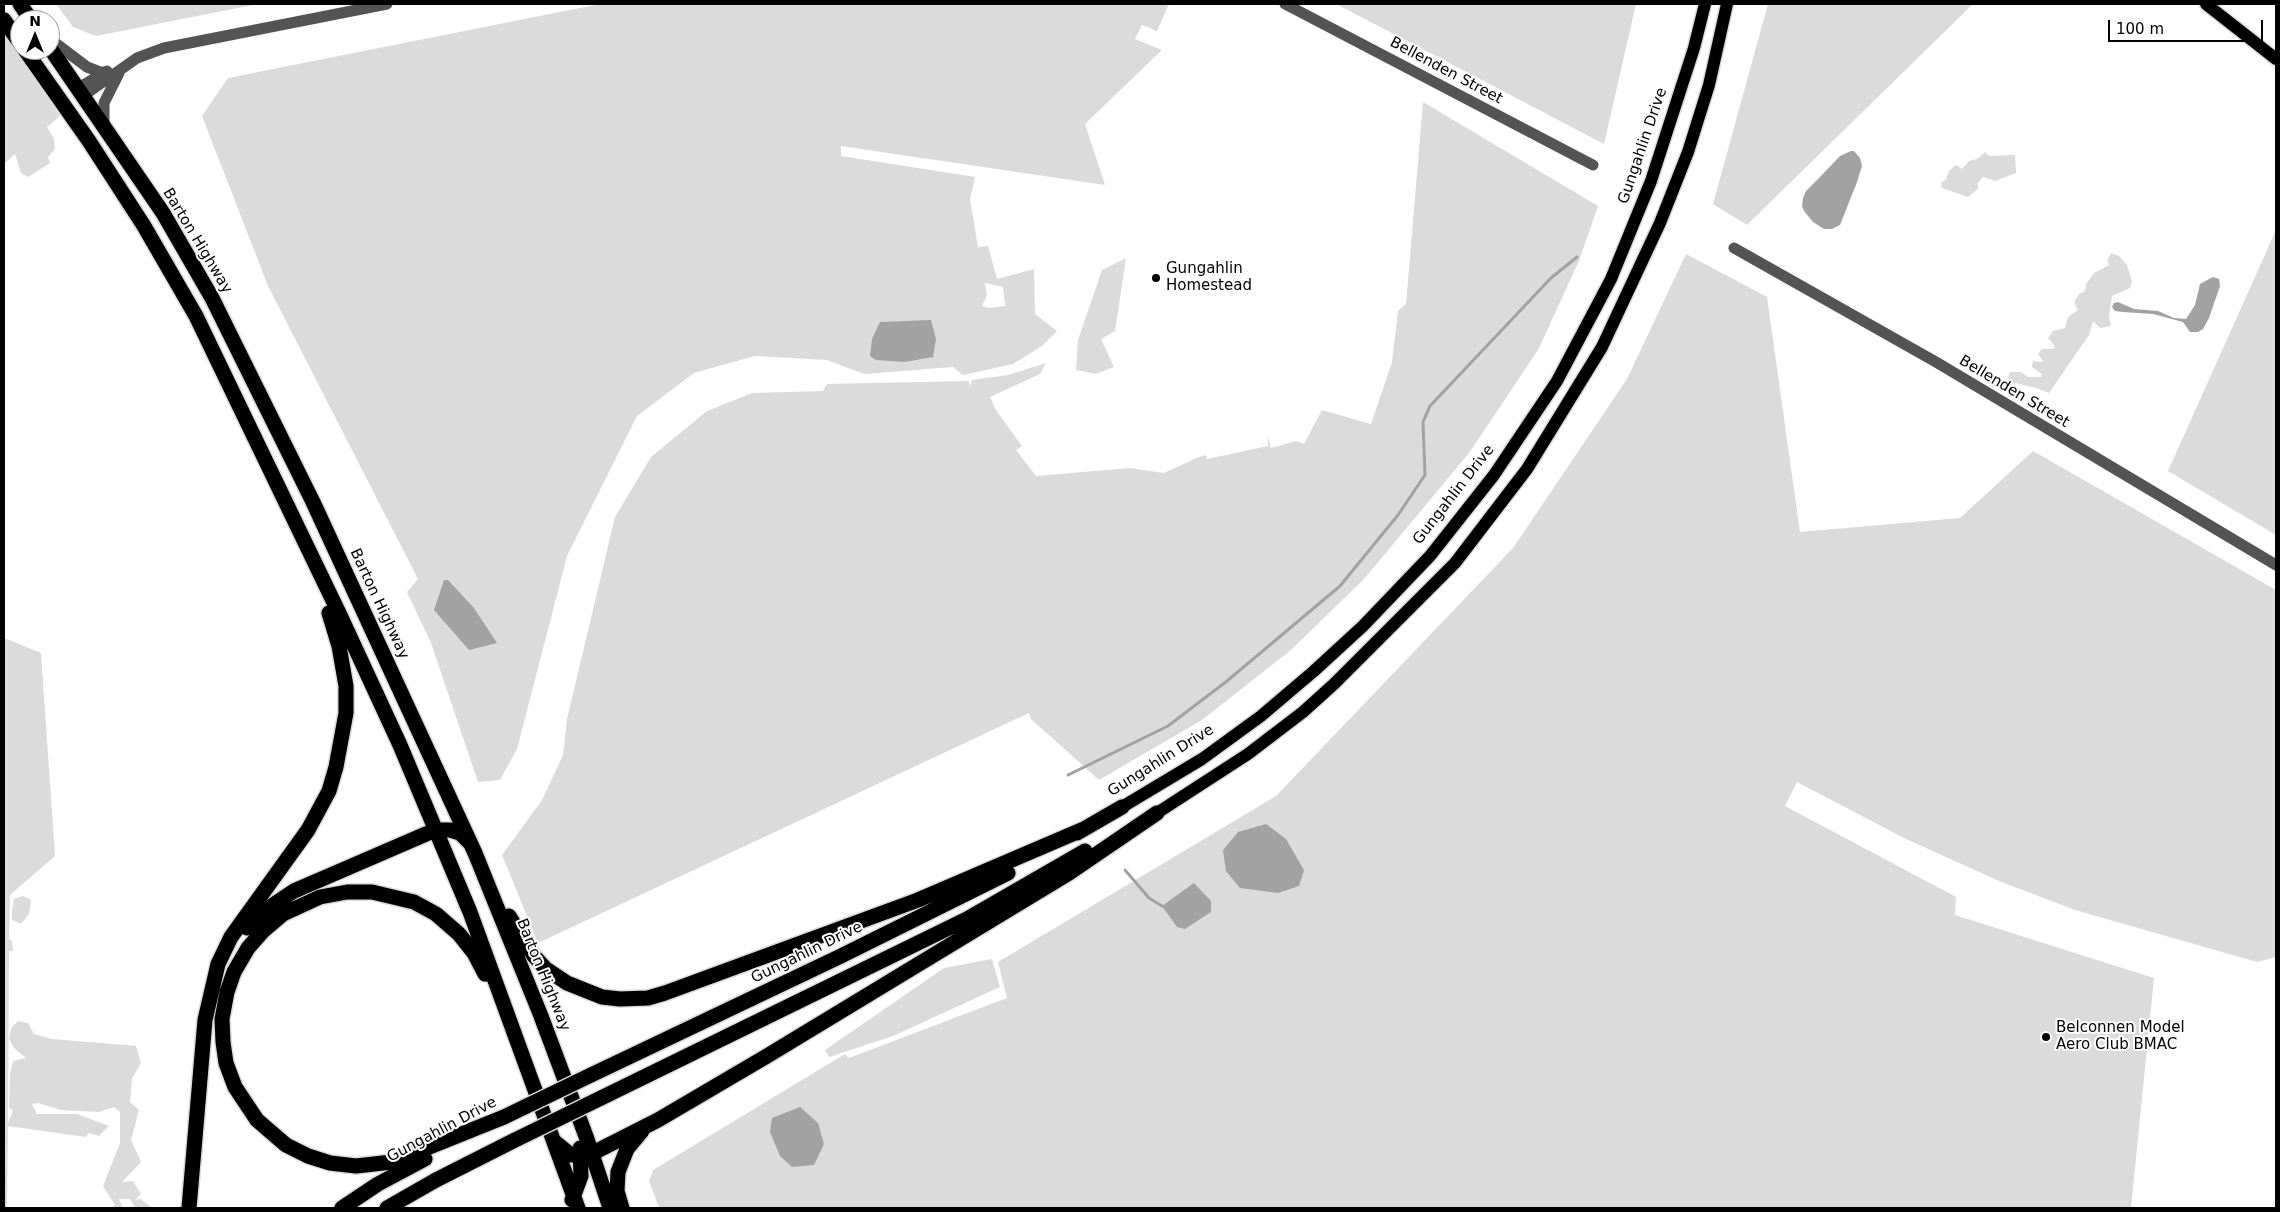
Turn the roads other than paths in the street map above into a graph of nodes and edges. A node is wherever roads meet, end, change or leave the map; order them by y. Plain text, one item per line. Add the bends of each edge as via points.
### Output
1 (387, 4) edge
2 (1285, 4) edge
3 (1705, 4) edge
4 (1727, 4) edge
5 (2206, 4) edge
6 (60, 47) edge
7 (2276, 59) edge
8 (32, 60) edge
9 (58, 60) edge
10 (124, 66) junction
11 (106, 72) junction
12 (47, 81) junction
13 (80, 93) junction
14 (105, 130) junction
15 (89, 142) junction
16 (1593, 165) dead end
17 (1734, 248) dead end
18 (258, 446) junction
19 (2276, 565) edge
20 (1122, 807) joint
21 (1157, 813) junction
22 (1084, 829) junction
23 (437, 830) junction
24 (471, 846) junction
25 (487, 884) junction
26 (214, 978) junction
27 (534, 1085) junction
28 (504, 1117) junction
29 (658, 1120) junction
30 (554, 1141) junction
31 (586, 1155) junction
32 (573, 1204) edge
33 (189, 1208) edge
34 (342, 1208) edge
35 (387, 1208) edge
36 (610, 1208) edge
37 (622, 1208) edge

1 - 10 street via 164,48
2 - 16 street, Bellenden Street
3 - 20 main road, Gungahlin Drive via 1651,181 1611,279 1557,381 1494,475 1430,556 1364,626 1314,672 1202,759
4 - 21 main road via 1709,85 1688,152 1660,223 1602,347 1527,469 1454,562 1334,684 1248,754
5 - 7 main road
6 - 11 street via 87,67
8 - 12 highway
9 - 13 highway, Barton Highway
10 - 11 street
10 - 13 street via 90,92
10 - 14 street via 104,103
11 - 13 street via 85,84
12 - 13 highway
12 - 15 highway
13 - 14 highway, Barton Highway
13 - 15 highway via 78,110
14 - 24 highway, Barton Highway via 163,213 212,298 313,502
15 - 18 highway via 144,226 196,316
17 - 19 street, Bellenden Street via 1936,362
18 - 23 highway via 361,660
18 - 26 highway via 334,626 342,662 346,713 336,767 323,803 308,830 231,937
20 - 22 highway, Gungahlin Drive
21 - 29 highway via 1069,873
21 - 35 highway, bridge via 967,919 515,1140
22 - 25 highway via 918,900 666,993 637,999 592,994 551,973 531,952
22 - 28 highway, Gungahlin Drive, bridge via 970,893
23 - 24 highway via 460,833
23 - 26 highway via 328,875 275,902 247,928
23 - 27 highway
24 - 25 highway, Barton Highway
25 - 31 highway, Barton Highway via 569,1090
26 - 33 highway via 205,1020
27 - 28 highway via 514,1052 485,973 474,953 448,924 414,902 367,892 339,893 314,899 292,908 271,923 243,956 224,1001 224,1056 233,1083 249,1110 286,1145 330,1163 381,1164 405,1158
27 - 30 highway
28 - 34 highway, Gungahlin Drive via 378,1184
29 - 31 highway
29 - 37 highway via 634,1140 622,1160 617,1183
30 - 31 highway via 568,1154
30 - 32 highway
31 - 32 highway
31 - 36 highway

